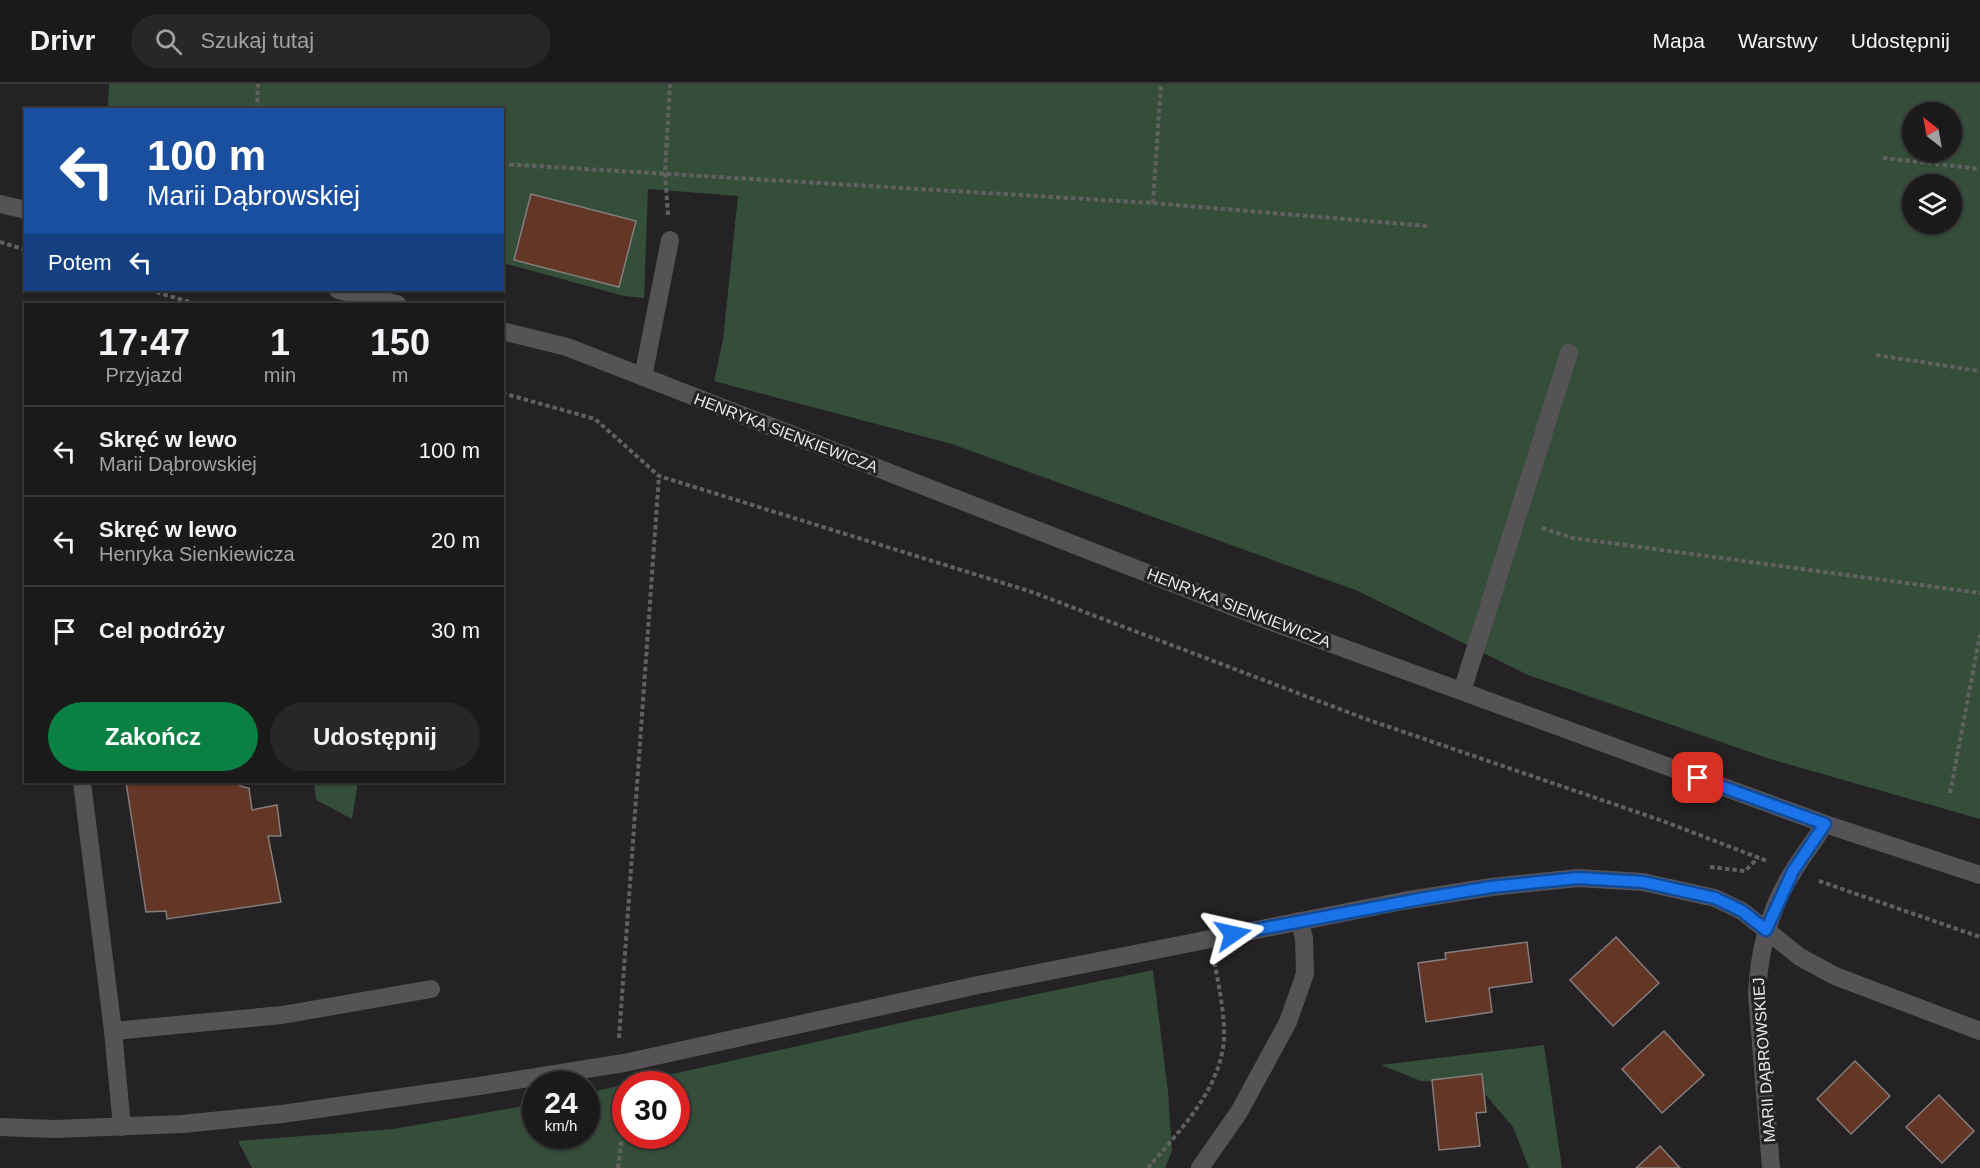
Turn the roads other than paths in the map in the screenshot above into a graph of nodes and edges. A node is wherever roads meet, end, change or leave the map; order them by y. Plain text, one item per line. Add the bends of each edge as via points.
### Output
1 (0, 204) edge
2 (24, 210) edge
3 (670, 240) road end
4 (342, 291) edge
5 (393, 303) edge
6 (504, 331) edge
7 (1569, 353) dead end
8 (644, 377) junction
9 (1462, 691) junction
10 (82, 783) edge
11 (1825, 824) junction
12 (1980, 875) edge
13 (1299, 921) junction
14 (1766, 930) junction
15 (431, 989) dead end
16 (112, 1031) junction
17 (1980, 1031) edge
18 (0, 1126) edge
19 (122, 1127) junction
20 (1200, 1168) edge
21 (1771, 1168) edge

1 - 2 street
3 - 8 street
4 - 5 street
6 - 8 street, HENRYKA SIENKIEWICZA via 567,347
7 - 9 street
8 - 9 street, HENRYKA SIENKIEWICZA via 1275,623
9 - 11 street, HENRYKA SIENKIEWICZA
10 - 16 street
11 - 12 street, HENRYKA SIENKIEWICZA
11 - 14 street, MARII DĄBROWSKIEJ via 1793,871
13 - 14 street via 1491,887 1578,878 1643,882 1715,898 1742,911
13 - 19 street via 624,1062 282,1114
13 - 20 street via 1304,938 1305,974 1288,1022 1239,1112
14 - 17 street via 1800,957 1835,976
14 - 21 street, MARII DĄBROWSKIEJ via 1757,994
15 - 16 street via 282,1015
16 - 19 street
18 - 19 street

